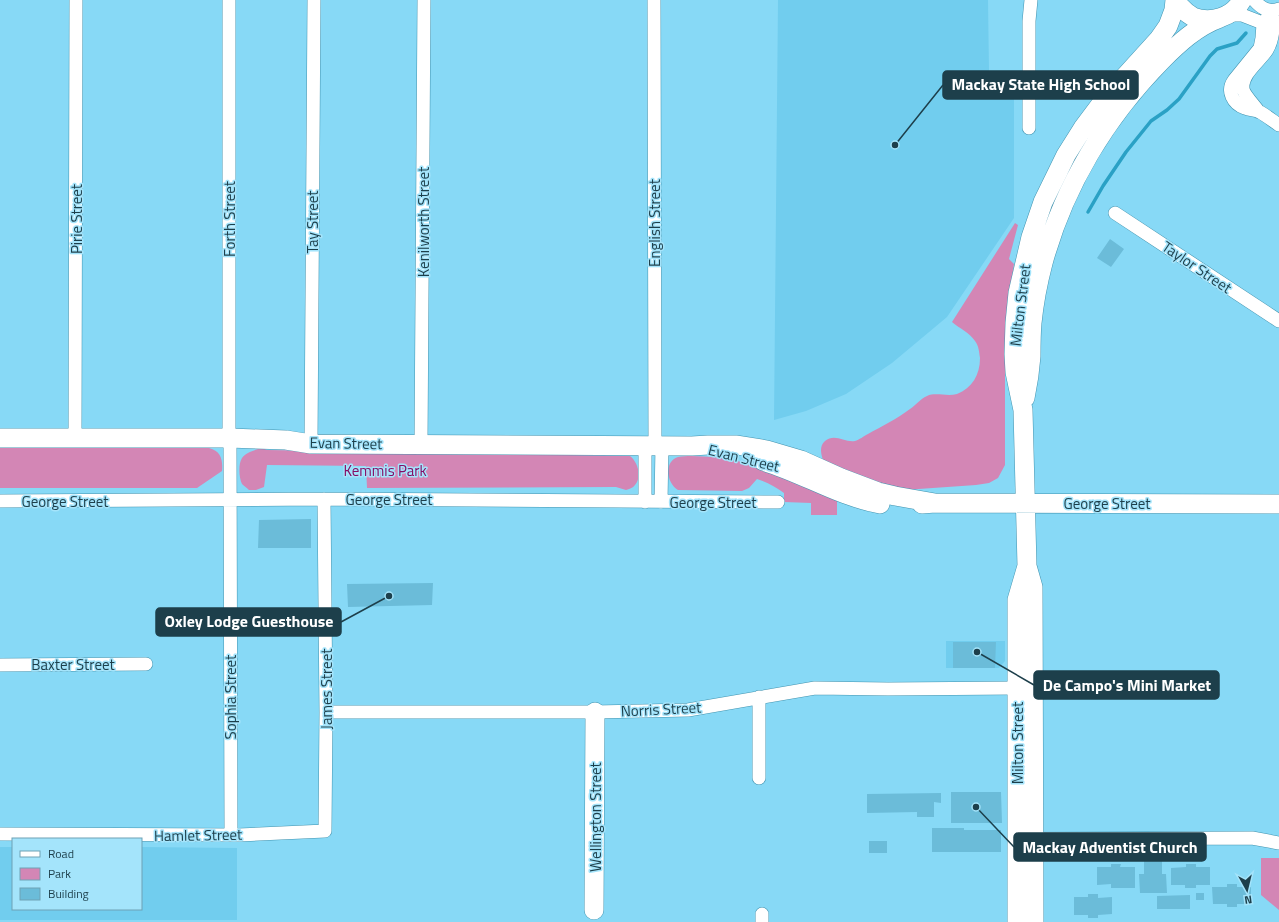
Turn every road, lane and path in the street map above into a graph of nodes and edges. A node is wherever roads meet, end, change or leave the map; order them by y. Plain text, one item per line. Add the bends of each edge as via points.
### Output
1 (76, 0) edge
2 (229, 0) edge
3 (314, 0) edge
4 (424, 0) edge
5 (654, 0) edge
6 (1026, 0) edge
7 (1031, 0) edge
8 (1175, 0) edge
9 (1242, 0) edge
10 (1254, 0) edge
11 (1224, 16) junction
12 (1274, 17) edge
13 (1029, 21) junction
14 (1279, 125) edge
15 (1029, 128) dead end
16 (1115, 213) dead end
17 (1279, 321) edge
18 (1023, 410) junction
19 (0, 438) edge
20 (229, 438) junction
21 (75, 439) junction
22 (311, 444) junction
23 (421, 445) junction
24 (654, 446) junction
25 (798, 466) joint
26 (230, 499) junction
27 (324, 499) junction
28 (0, 501) edge
29 (645, 502) junction
30 (661, 502) junction
31 (778, 502) dead end
32 (1026, 503) junction
33 (1279, 504) edge
34 (146, 664) dead end
35 (0, 665) edge
36 (1025, 688) junction
37 (759, 697) junction
38 (326, 712) junction
39 (595, 712) junction
40 (759, 778) dead end
41 (325, 831) joint
42 (0, 834) edge
43 (231, 835) junction
44 (1026, 839) junction
45 (1279, 843) edge
46 (594, 916) edge
47 (1017, 922) edge
48 (1034, 922) edge

1 - 21 street, Pirie Street
2 - 20 street, Forth Street
3 - 22 street, Tay Street
4 - 23 street, Kenilworth Street
5 - 24 street, English Street
6 - 13 street
7 - 13 street
8 - 11 street via 1183,10 1194,17 1206,20
8 - 18 street, Milton Street via 1168,26 1160,39 1110,93 1066,155 1033,228 1018,293 1015,323 1014,361
9 - 11 street via 1234,10
10 - 12 street
11 - 12 street
11 - 18 street, Milton Street via 1200,27 1151,71 1094,144 1071,188 1051,236 1039,280
12 - 14 street via 1262,38 1260,48 1230,88 1237,104 1259,112
13 - 15 street
16 - 17 street, Taylor Street
18 - 32 street, Milton Street
19 - 21 street, Evan Street
20 - 21 street, Evan Street
20 - 22 street, Evan Street via 286,440
20 - 26 street, Sophia Street
22 - 23 street, Evan Street
23 - 24 street, Evan Street
24 - 25 street, Evan Street via 692,446 786,468
24 - 29 street
24 - 30 street
25 - 32 street, George Street via 830,489 869,502 896,506 935,503
26 - 27 street, George Street
26 - 28 street, George Street
26 - 43 street, Sophia Street
27 - 29 street, George Street
27 - 38 street, James Street
29 - 30 street, George Street
30 - 31 street, George Street
32 - 33 street, George Street
32 - 36 street, Milton Street via 1026,566 1033,587
34 - 35 street, Baxter Street
36 - 37 street, Norris Street via 815,688
36 - 44 street, Milton Street
37 - 39 street, Norris Street via 688,710
37 - 40 street
38 - 39 street, Norris Street
38 - 41 street, James Street
39 - 46 street, Wellington Street
41 - 43 street, Hamlet Street
42 - 43 street, Hamlet Street
44 - 45 street via 1252,838
44 - 47 street, Milton Street
44 - 48 street, Milton Street

